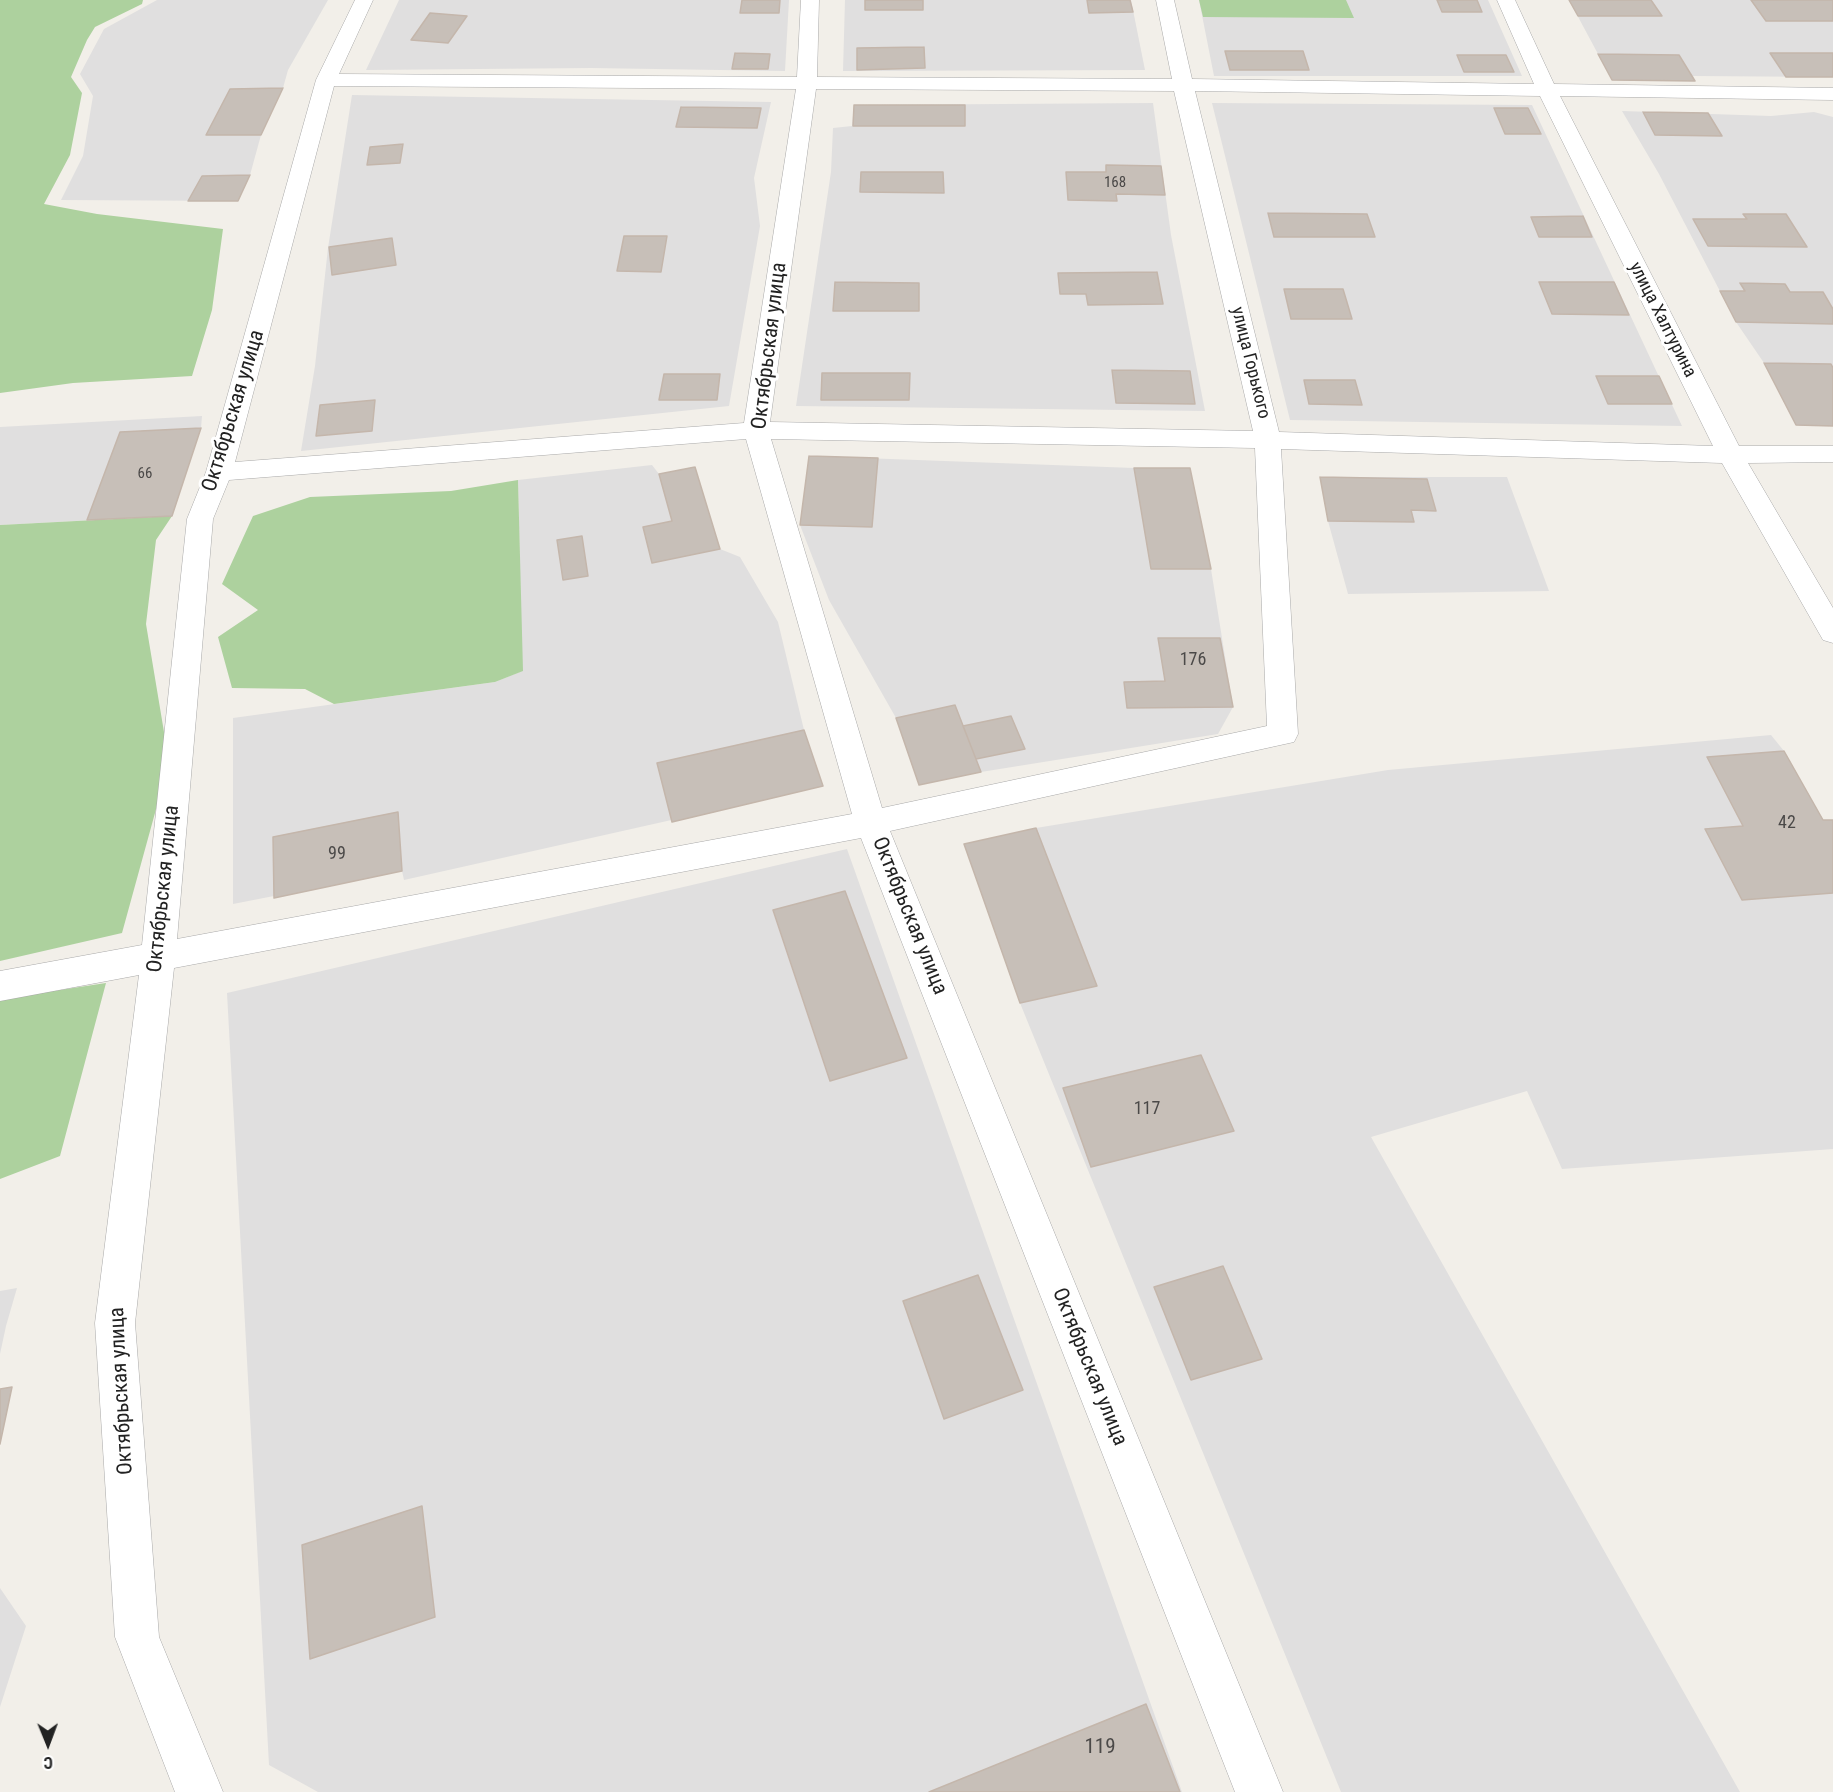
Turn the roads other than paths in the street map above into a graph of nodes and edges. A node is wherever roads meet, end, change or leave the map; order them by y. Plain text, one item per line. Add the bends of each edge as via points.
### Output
1 (364, 0) edge
2 (810, 0) edge
3 (1165, 0) edge
4 (1506, 0) edge
5 (326, 80) junction
6 (807, 84) junction
7 (1183, 86) junction
8 (1547, 90) junction
9 (1833, 94) edge
10 (756, 430) junction
11 (1268, 440) junction
12 (1833, 454) edge
13 (1730, 455) junction
14 (219, 472) junction
15 (1833, 633) edge
16 (871, 823) junction
17 (158, 956) junction
18 (0, 986) edge
19 (199, 1792) edge
20 (1259, 1792) edge

1 - 5 street, Октябрьская улица
2 - 6 street, Октябрьская улица
3 - 7 street, улица Горького
4 - 8 street, улица Халтурина
5 - 6 street
5 - 14 street, Октябрьская улица
6 - 7 street
6 - 10 street, Октябрьская улица
7 - 8 street
7 - 11 street, улица Горького
8 - 9 street
8 - 13 street, улица Халтурина
10 - 11 street
10 - 14 street
10 - 16 street, Октябрьская улица
11 - 13 street
11 - 16 street, улица Горького via 1283,734
12 - 13 street
13 - 15 street, улица Халтурина
14 - 17 street, Октябрьская улица via 200,519
16 - 17 street
16 - 20 street, Октябрьская улица
17 - 18 street
17 - 19 street, Октябрьская улица via 115,1323 137,1637

